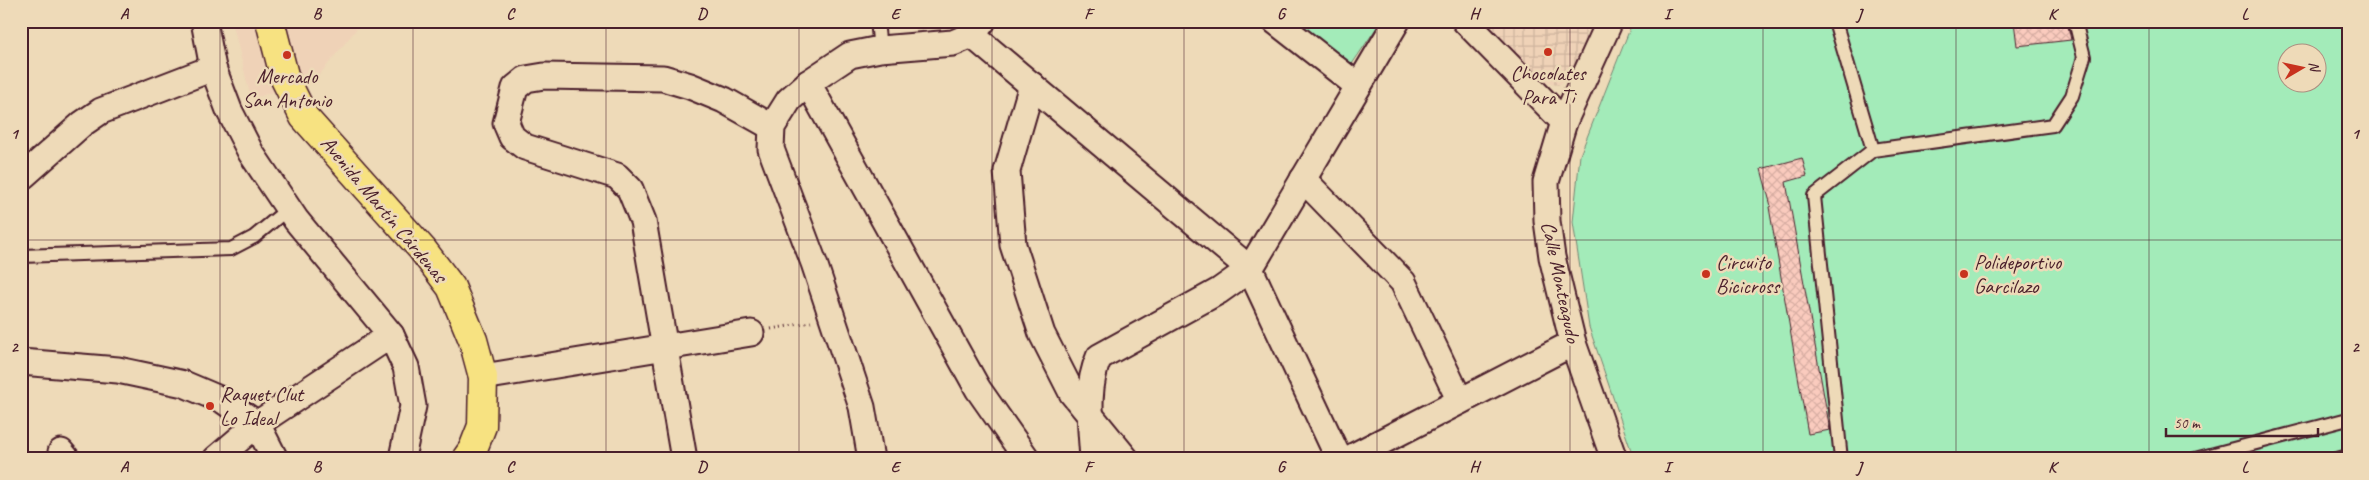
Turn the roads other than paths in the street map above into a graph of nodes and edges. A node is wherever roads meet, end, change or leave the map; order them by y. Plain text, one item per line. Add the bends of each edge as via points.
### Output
1 (204, 21) edge
2 (270, 21) edge
3 (877, 21) edge
4 (1275, 21) edge
5 (1397, 21) edge
6 (1465, 21) edge
7 (1610, 21) edge
8 (1836, 21) edge
9 (2075, 21) edge
10 (978, 28) edge
11 (880, 49) junction
12 (213, 68) junction
13 (808, 83) junction
14 (1032, 85) junction
15 (1358, 86) junction
16 (1564, 122) junction
17 (772, 127) junction
18 (1873, 150) junction
19 (21, 178) edge
20 (1303, 179) junction
21 (289, 208) junction
22 (21, 256) edge
23 (1250, 269) junction
24 (750, 333) road end
25 (391, 335) junction
26 (1573, 343) junction
27 (665, 347) junction
28 (21, 362) edge
29 (483, 378) junction
30 (1460, 401) junction
31 (1091, 416) junction
32 (2348, 419) edge
33 (257, 424) junction
34 (403, 453) dead end
35 (2348, 456) edge
36 (216, 459) edge
37 (275, 459) edge
38 (466, 459) edge
39 (684, 459) edge
40 (871, 459) edge
41 (1027, 459) edge
42 (1093, 459) edge
43 (1126, 459) edge
44 (1339, 459) edge
45 (1348, 459) edge
46 (1614, 459) edge
47 (1841, 459) edge
48 (2195, 459) edge
49 (2338, 459) edge

1 - 12 street
2 - 29 main road, Avenida Martín Cárdenas via 285,79 304,117 422,249 451,287 473,340
3 - 11 lane
4 - 15 street
5 - 15 street
6 - 16 street
7 - 16 street, Calle Monteagudo
8 - 18 lane
9 - 18 lane via 2084,57 2072,96 2053,125
10 - 11 street via 953,43
10 - 14 street
11 - 13 street via 850,55
12 - 19 street via 101,111
12 - 21 street via 229,110 251,153
13 - 17 street via 789,100
13 - 41 street via 969,374
14 - 23 street
14 - 31 street via 1007,171 1013,245 1042,334 1072,393
15 - 20 street
16 - 26 street, Calle Monteagudo via 1546,182 1546,221
17 - 27 street via 724,100 663,78 544,76 526,79 515,88 506,123 512,137 525,147 617,176 630,189 643,221
17 - 40 street via 771,149 862,406
18 - 47 lane via 1814,196
20 - 23 street
20 - 30 street via 1402,282
21 - 22 lane via 254,237 231,249
21 - 25 street
23 - 31 street via 1219,291 1099,357 1090,388
23 - 44 street
24 - 27 street
25 - 33 street
25 - 34 street via 406,367 414,406
26 - 30 street
26 - 46 street, Calle Monteagudo
27 - 29 street
27 - 39 street
28 - 33 street via 118,370 184,384 224,400
29 - 38 main road, Avenida Martín Cárdenas via 482,426
30 - 45 street
31 - 42 street
31 - 43 street
32 - 48 lane
33 - 36 street
33 - 37 street
35 - 49 lane

